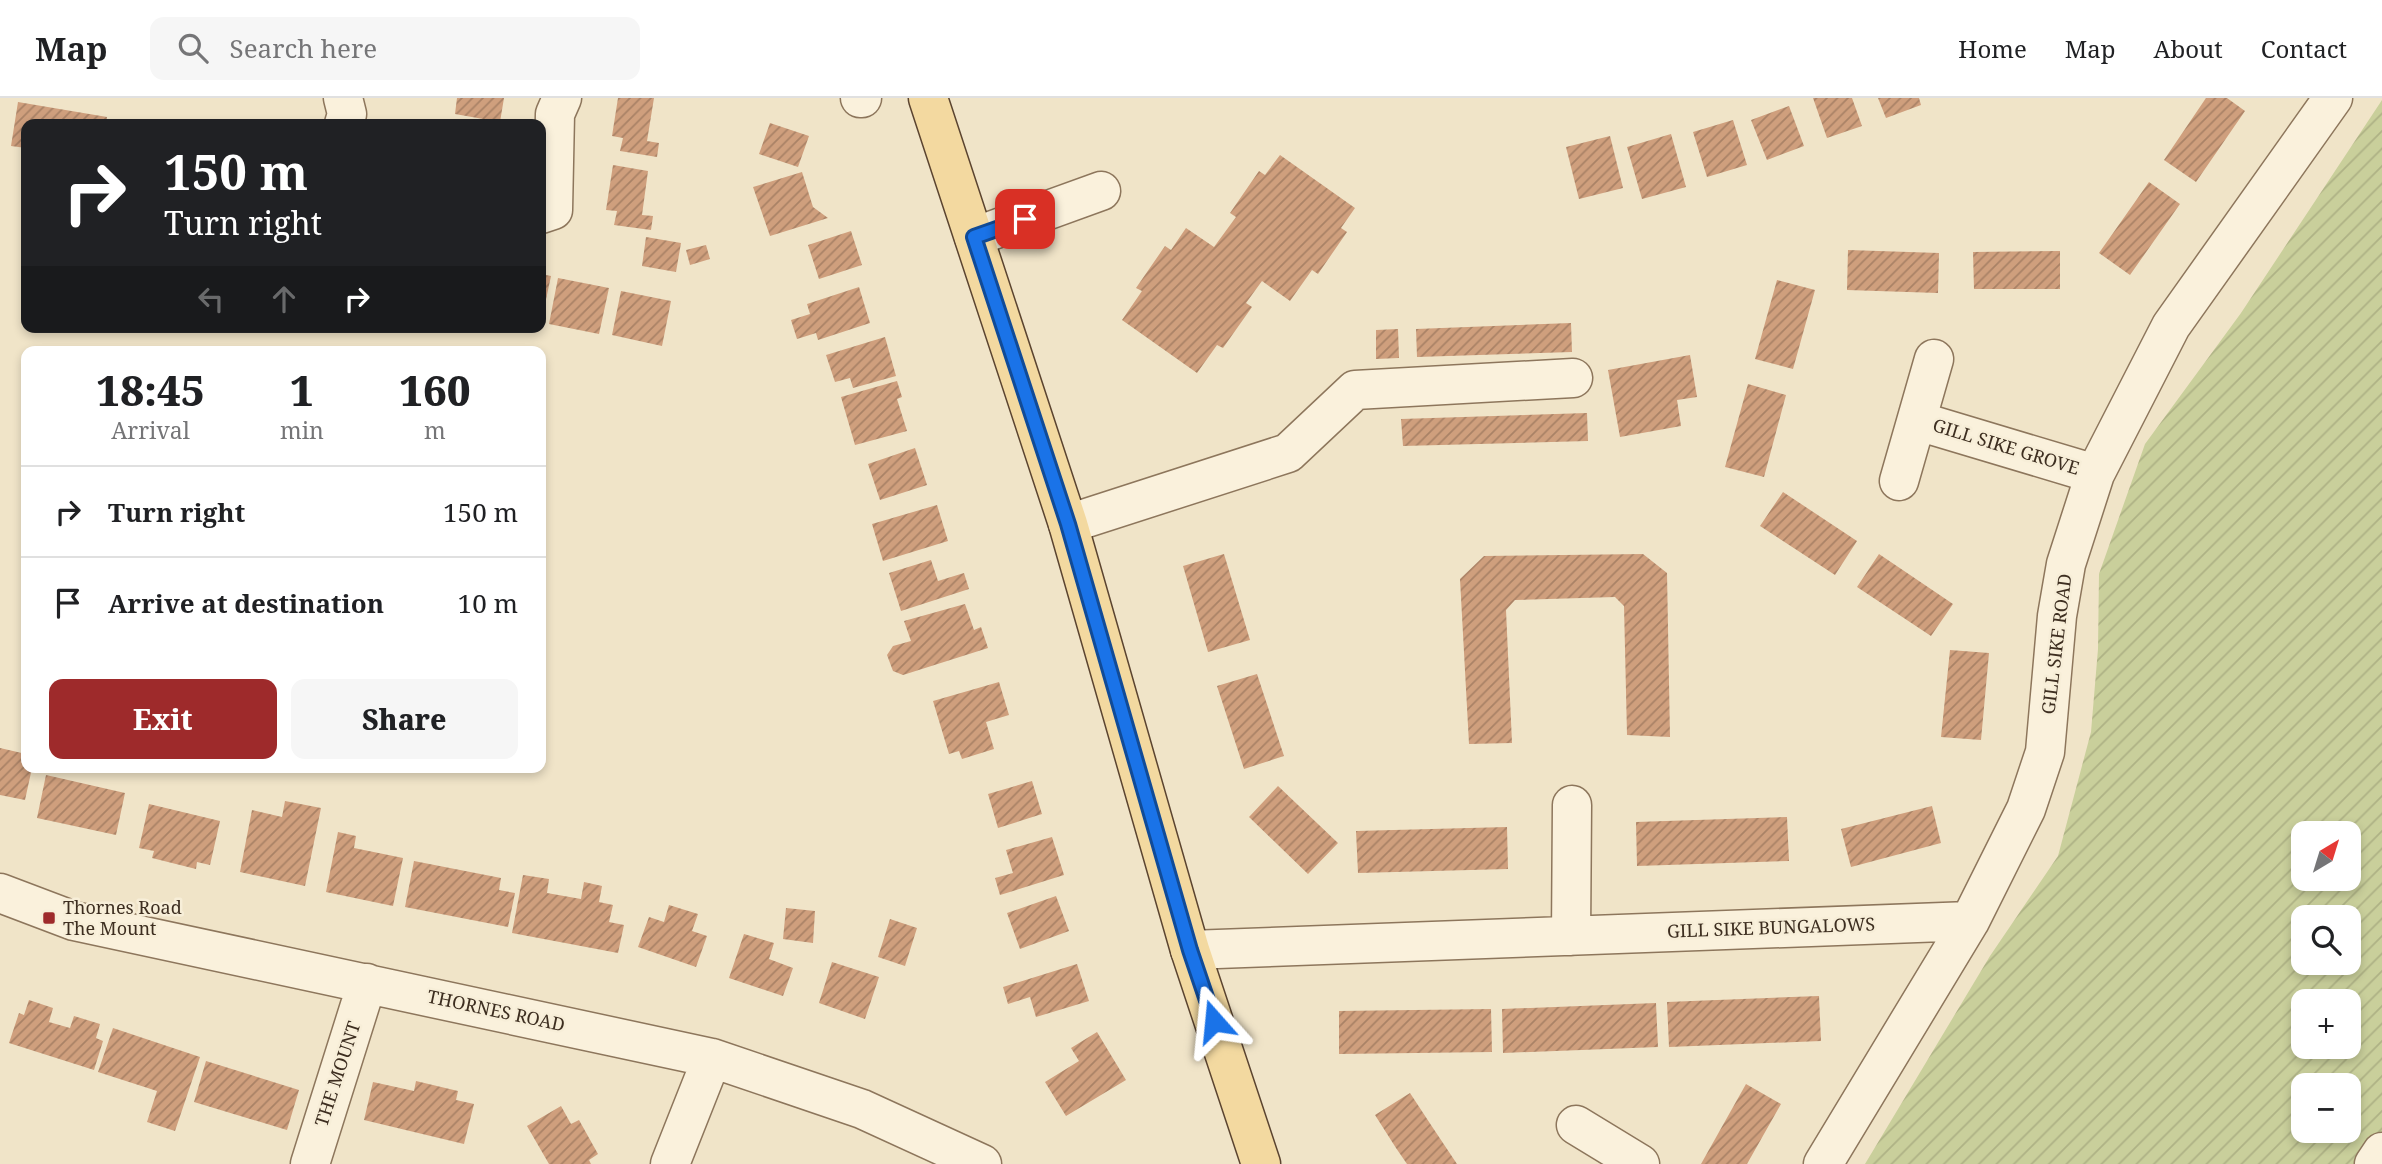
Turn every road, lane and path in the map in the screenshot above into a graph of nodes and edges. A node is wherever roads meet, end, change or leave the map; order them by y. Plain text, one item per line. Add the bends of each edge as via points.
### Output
1 (343, 98) edge
2 (562, 98) edge
3 (928, 98) edge
4 (2333, 98) edge
5 (346, 119) edge
6 (1101, 191) dead end
7 (546, 212) edge
8 (974, 237) junction
9 (1934, 359) dead end
10 (1573, 378) dead end
11 (1918, 421) junction
12 (2095, 474) junction
13 (1899, 481) dead end
14 (1068, 524) junction
15 (1572, 806) dead end
16 (0, 893) edge
17 (1970, 921) junction
18 (1571, 936) junction
19 (1190, 950) junction
20 (367, 983) junction
21 (712, 1058) junction
22 (1576, 1125) dead end
23 (2382, 1152) edge
24 (310, 1164) edge
25 (670, 1164) edge
26 (982, 1164) edge
27 (1261, 1164) edge
28 (1640, 1164) edge
29 (1823, 1164) edge
30 (2375, 1164) edge

1 - 5 street
2 - 7 street via 555,114 553,210
3 - 8 main road
4 - 12 street, GILL SIKE ROAD via 2171,326
6 - 8 street
8 - 14 main road
9 - 11 street, GILL SIKE GROVE
10 - 14 street via 1355,390 1288,453
11 - 12 street, GILL SIKE GROVE
11 - 13 street, GILL SIKE GROVE
12 - 17 street, GILL SIKE ROAD via 2066,564 2045,752 2026,810
14 - 19 main road
15 - 18 street
16 - 20 street, THORNES ROAD via 74,921
17 - 18 street, GILL SIKE BUNGALOWS
17 - 29 street, GILL SIKE ROAD
18 - 19 street, GILL SIKE BUNGALOWS
19 - 27 main road
20 - 21 street, THORNES ROAD
20 - 24 street, THE MOUNT
21 - 25 street
21 - 26 street, THORNES ROAD via 862,1109
22 - 28 street
23 - 30 street

